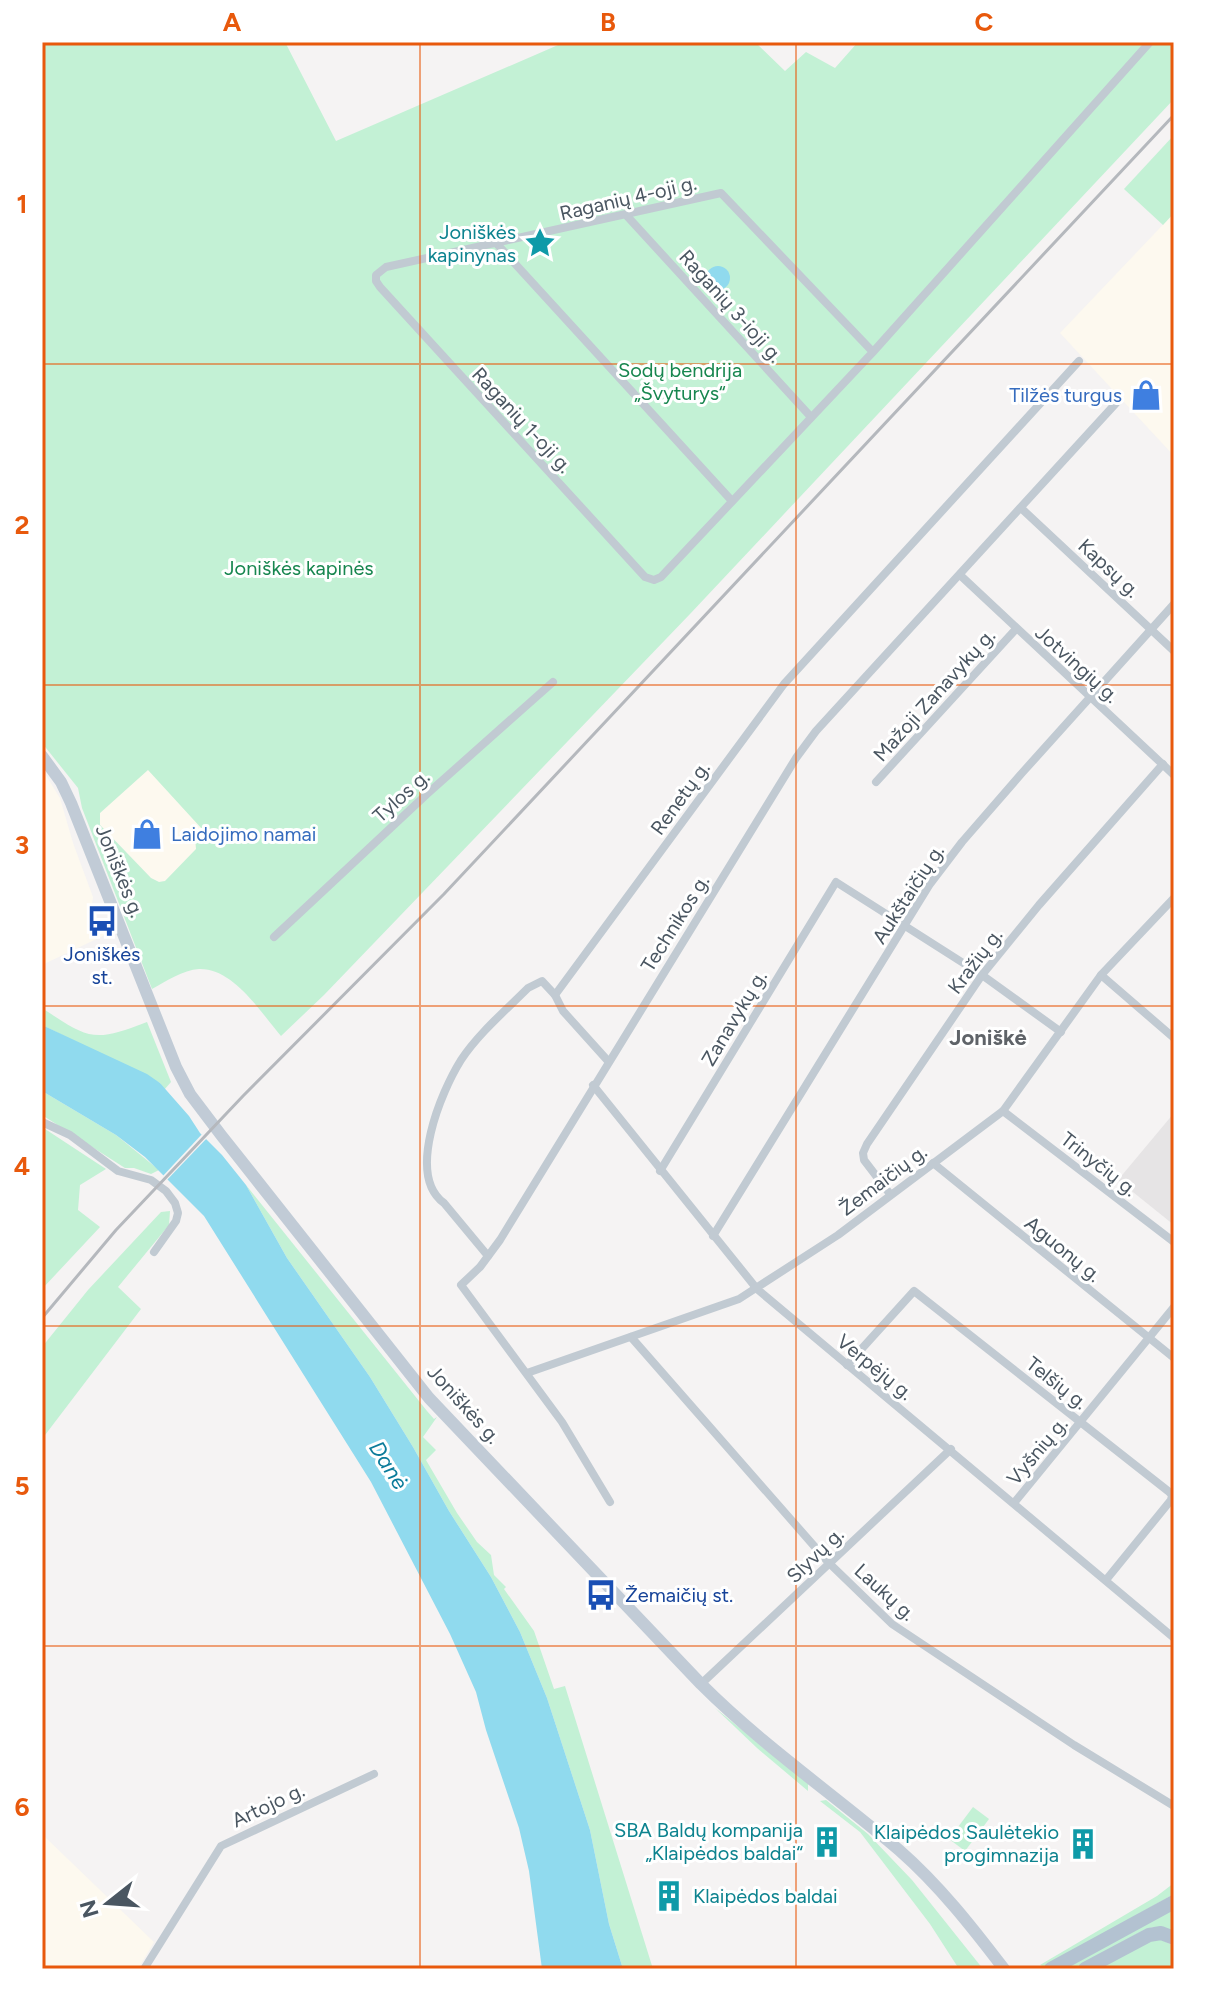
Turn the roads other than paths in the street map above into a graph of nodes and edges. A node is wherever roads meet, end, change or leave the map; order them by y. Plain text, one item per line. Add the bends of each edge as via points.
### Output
1 (1150, 42) edge
2 (627, 216) junction
3 (497, 244) junction
4 (376, 275) joint
5 (873, 352) junction
6 (1079, 361) dead end
7 (1118, 401) dead end
8 (811, 417) junction
9 (732, 501) junction
10 (1021, 508) junction
11 (960, 575) junction
12 (1174, 604) edge
13 (1016, 629) junction
14 (1151, 629) junction
15 (1174, 651) edge
16 (553, 682) dead end
17 (1092, 698) junction
18 (42, 756) edge
19 (1163, 764) junction
20 (1174, 775) edge
21 (876, 782) dead end
22 (1174, 898) edge
23 (1164, 908) junction
24 (1174, 917) edge
25 (904, 927) junction
26 (274, 937) dead end
27 (982, 975) junction
28 (1101, 975) junction
29 (555, 995) junction
30 (1061, 1032) junction
31 (1174, 1038) edge
32 (608, 1061) junction
33 (593, 1085) junction
34 (1003, 1111) junction
35 (42, 1122) edge
36 (933, 1163) junction
37 (660, 1171) junction
38 (890, 1194) junction
39 (713, 1236) junction
40 (1174, 1242) edge
41 (154, 1252) dead end
42 (488, 1256) junction
43 (757, 1289) junction
44 (1174, 1307) edge
45 (631, 1337) junction
46 (1148, 1338) junction
47 (1174, 1358) edge
48 (847, 1365) junction
49 (527, 1373) junction
50 (1082, 1422) junction
51 (951, 1449) junction
52 (610, 1502) dead end
53 (1014, 1503) junction
54 (829, 1563) junction
55 (1106, 1580) junction
56 (1174, 1638) edge
57 (701, 1684) junction
58 (374, 1774) dead end
59 (1174, 1806) edge
60 (1174, 1902) edge
61 (1174, 1938) edge
62 (144, 1969) edge
63 (1004, 1969) edge
64 (1051, 1969) edge
65 (1085, 1969) edge

1 - 5 street
2 - 3 street, Raganių 4-oji g.
2 - 5 street, Raganių 4-oji g. via 721,193
2 - 8 street, Raganių 3-ioji g.
3 - 4 street, Raganių 4-oji g. via 386,267
3 - 9 street
4 - 9 street, Raganių 1-oji g. via 380,287 645,577 661,577
5 - 8 street
6 - 29 street, Renetų g. via 784,684
7 - 10 street, Technikos g.
8 - 9 street
10 - 11 street, Technikos g.
10 - 14 street, Kapsų g.
11 - 13 street, Jotvingių g.
11 - 32 street, Technikos g. via 796,758
12 - 14 street, Aukštaičių g.
13 - 17 street, Jotvingių g.
13 - 21 street, Mažoji Zanavykų g.
14 - 15 street, Kapsų g.
14 - 17 street, Aukštaičių g.
16 - 26 street, Tylos g.
17 - 19 street, Jotvingių g.
17 - 25 street, Aukštaičių g. via 962,842
18 - 57 main road, Joniškės g. via 71,803 176,1067 200,1108 429,1398
19 - 20 street, Jotvingių g.
19 - 27 street, Kražių g.
22 - 23 street, Žemaičių g.
23 - 24 street
23 - 28 street, Žemaičių g.
25 - 27 street
25 - 37 street, Zanavykų g. via 836,882
25 - 39 street, Aukštaičių g.
27 - 30 street
27 - 38 street, Kražių g. via 863,1153
28 - 30 street, Žemaičių g.
28 - 31 street
29 - 32 street
29 - 42 street via 542,981 528,988 478,1041 461,1060 431,1132 431,1189
30 - 34 street, Žemaičių g.
32 - 33 street, Technikos g.
33 - 37 street, Verpėjų g.
33 - 42 street, Technikos g.
34 - 36 street, Žemaičių g.
34 - 40 street, Trinyčių g.
35 - 41 street via 70,1135 118,1171 151,1180 166,1191 178,1213
36 - 38 street, Žemaičių g.
36 - 46 street, Aguonų g.
37 - 39 street, Verpėjų g.
38 - 43 street, Žemaičių g.
39 - 43 street, Verpėjų g.
42 - 49 street, Technikos g. via 461,1285
43 - 45 street, Žemaičių g.
43 - 48 street, Verpėjų g.
44 - 46 street, Vyšnių g.
45 - 49 street, Žemaičių g.
45 - 54 street, Laukų g.
46 - 47 street, Aguonų g.
46 - 50 street, Vyšnių g.
48 - 50 street, Telšių g. via 914,1291
48 - 51 street, Verpėjų g.
49 - 52 street, Technikos g.
50 - 53 street, Vyšnių g.
50 - 55 street, Telšių g. via 1172,1495
51 - 53 street, Verpėjų g.
51 - 54 street, Slyvų g.
53 - 55 street, Verpėjų g.
54 - 57 street, Slyvų g.
54 - 59 street, Laukų g. via 892,1624
55 - 56 street, Verpėjų g.
57 - 63 main road, Joniškės g. via 900,1851 950,1901
58 - 62 street, Artojo g. via 221,1846
60 - 64 main road
61 - 65 main road via 1149,1935

